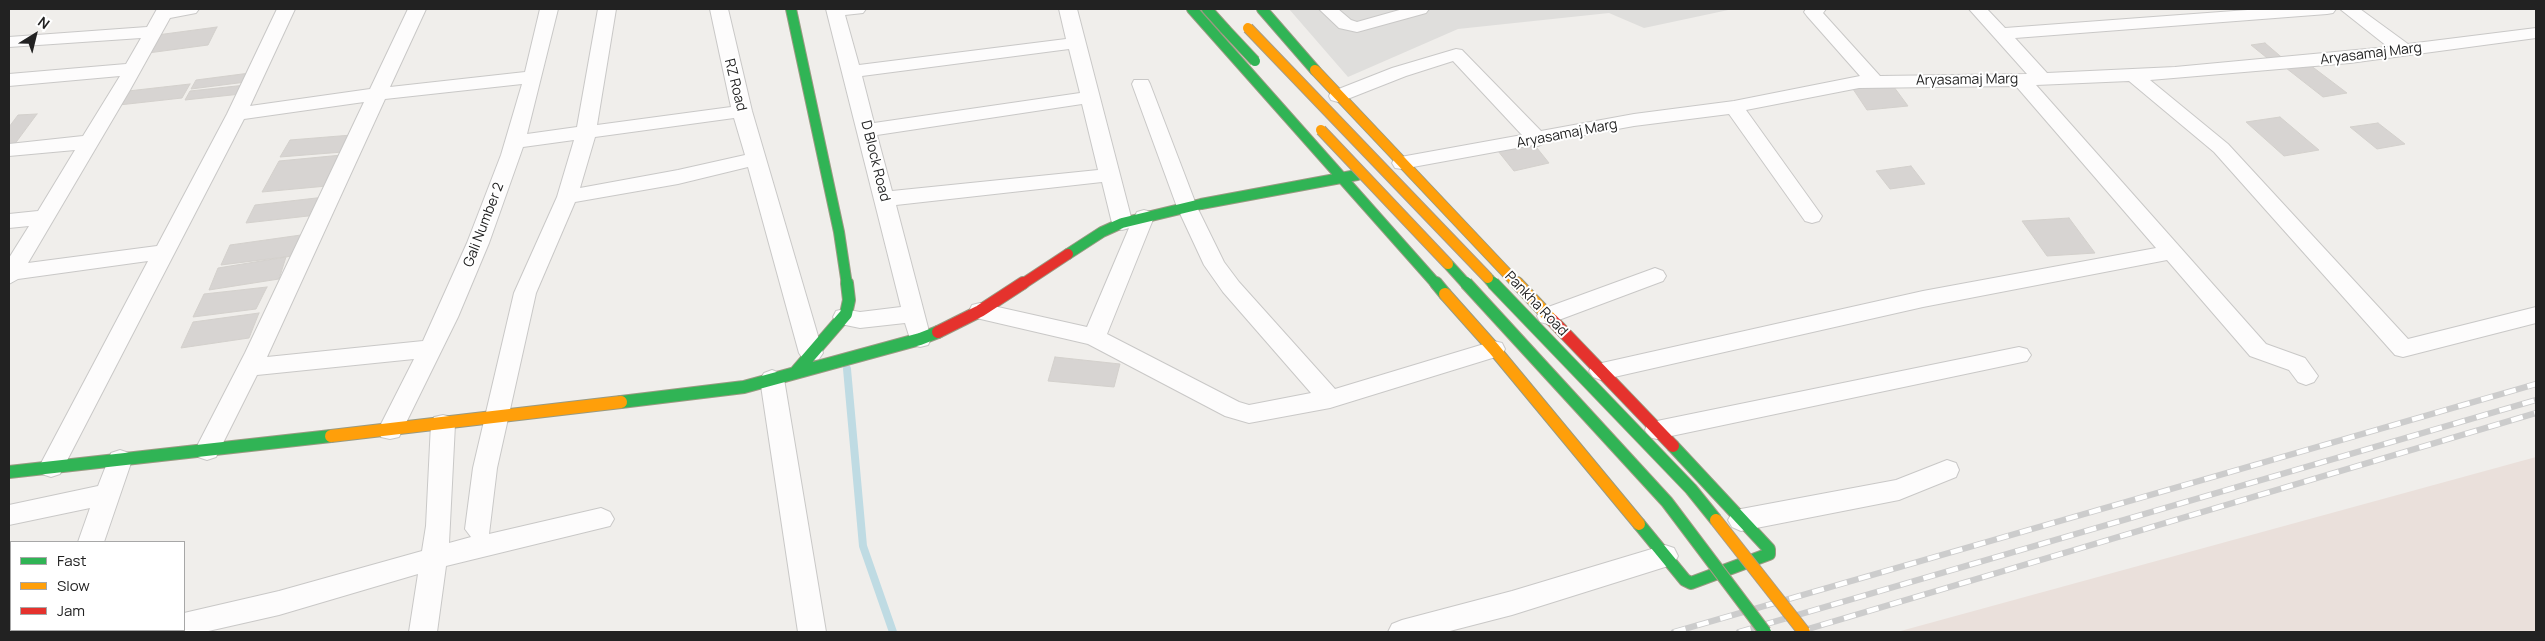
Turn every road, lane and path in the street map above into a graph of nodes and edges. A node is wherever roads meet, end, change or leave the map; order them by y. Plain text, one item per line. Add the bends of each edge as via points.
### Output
1 (190, 9) edge
2 (286, 9) edge
3 (417, 9) edge
4 (549, 9) edge
5 (607, 9) edge
6 (719, 9) edge
7 (791, 9) edge
8 (857, 9) edge
9 (1068, 9) edge
10 (1192, 9) edge
11 (1207, 9) edge
12 (1262, 9) edge
13 (1328, 9) edge
14 (1420, 9) edge
15 (1817, 9) edge
16 (1978, 9) edge
17 (2327, 9) edge
18 (2349, 9) edge
19 (836, 10) edge
20 (165, 11) edge
21 (1246, 25) dead end
22 (153, 32) junction
23 (2536, 33) edge
24 (2000, 34) junction
25 (9, 42) edge
26 (1076, 43) junction
27 (2404, 50) junction
28 (132, 69) junction
29 (852, 72) junction
30 (1266, 72) dead end
31 (2133, 75) junction
32 (532, 77) junction
33 (2042, 78) junction
34 (9, 80) edge
35 (2021, 80) junction
36 (1875, 82) junction
37 (1141, 84) dead end
38 (378, 94) junction
39 (1338, 96) junction
40 (1089, 97) junction
41 (1734, 107) junction
42 (742, 112) junction
43 (237, 114) junction
44 (1314, 122) dead end
45 (866, 130) junction
46 (586, 134) junction
47 (1538, 140) junction
48 (90, 142) junction
49 (514, 142) junction
50 (9, 150) edge
51 (756, 159) junction
52 (1404, 165) junction
53 (1109, 175) junction
54 (1343, 178) junction
55 (567, 197) junction
56 (884, 199) junction
57 (1187, 207) junction
58 (1812, 216) dead end
59 (44, 217) junction
60 (1144, 218) junction
61 (9, 221) edge
62 (1122, 223) junction
63 (164, 252) junction
64 (2172, 252) junction
65 (9, 274) edge
66 (1655, 276) dead end
67 (980, 311) junction
68 (914, 314) junction
69 (2536, 315) edge
70 (844, 316) junction
71 (1548, 316) junction
72 (1094, 337) junction
73 (920, 339) junction
74 (429, 349) junction
75 (1494, 349) junction
76 (811, 353) junction
77 (2019, 355) dead end
78 (250, 367) junction
79 (1601, 371) junction
80 (783, 376) junction
81 (2306, 376) dead end
82 (1330, 398) junction
83 (497, 418) junction
84 (443, 424) junction
85 (390, 430) junction
86 (1657, 430) junction
87 (207, 450) junction
88 (120, 460) junction
89 (51, 467) junction
90 (1948, 470) dead end
91 (9, 472) edge
92 (108, 494) junction
93 (9, 515) edge
94 (601, 519) dead end
95 (1741, 520) junction
96 (478, 529) dead end
97 (91, 541) edge
98 (1665, 556) junction
99 (435, 559) junction
100 (185, 624) edge
101 (423, 632) edge
102 (812, 632) edge
103 (1402, 632) edge
104 (1765, 632) edge
105 (1804, 632) edge

1 - 20 street
2 - 43 street
3 - 38 street
4 - 32 street, Gali Number 2
5 - 46 street
6 - 42 street, RZ Road
7 - 70 street via 839,232 849,300
8 - 19 street
9 - 26 street
10 - 54 street
11 - 30 street, bridge
12 - 39 street
13 - 14 street via 1345,24 1358,27
15 - 36 street via 1813,12
16 - 24 street
17 - 24 street
18 - 27 street
19 - 29 street, D Block Road
20 - 22 street
21 - 105 street, Pankha Road, bridge via 1691,489
22 - 25 street
22 - 28 street
23 - 27 street, Aryasamaj Marg
24 - 33 street
26 - 29 street
26 - 40 street
27 - 31 street, Aryasamaj Marg
28 - 34 street
28 - 48 street
29 - 45 street, D Block Road
31 - 33 street, Aryasamaj Marg
31 - 69 street via 2221,148 2403,349
32 - 38 street
32 - 49 street, Gali Number 2
33 - 35 street, Aryasamaj Marg
35 - 36 street, Aryasamaj Marg
35 - 64 street
36 - 41 street, Aryasamaj Marg via 1859,82
37 - 57 street
38 - 43 street
38 - 78 street
39 - 47 street via 1456,54
39 - 52 street
40 - 45 street
40 - 53 street
41 - 47 street, Aryasamaj Marg via 1634,120
41 - 58 street
42 - 46 street
42 - 51 street, RZ Road
43 - 63 street
44 - 104 street, bridge via 1667,502
45 - 56 street, D Block Road
46 - 49 street
46 - 55 street
47 - 52 street, Aryasamaj Marg
48 - 50 street
48 - 59 street
49 - 74 street, Gali Number 2 via 478,243 447,318
51 - 55 street
51 - 76 street, RZ Road
52 - 54 street
52 - 71 street
53 - 56 street
53 - 62 street
54 - 57 street
54 - 75 street
55 - 83 street via 525,293
56 - 68 street, D Block Road
57 - 60 street
57 - 82 street via 1215,265 1231,287
59 - 61 street
59 - 65 street
60 - 62 street
60 - 72 street
62 - 67 street via 1102,232
63 - 65 street
63 - 89 street
64 - 79 street via 1923,299
64 - 81 street via 2258,350 2298,364
66 - 71 street
67 - 72 street
67 - 73 street
68 - 70 street via 860,320
68 - 73 street, D Block Road
70 - 76 street
71 - 79 street
72 - 82 street via 1233,410 1249,414
73 - 80 street
74 - 78 street
74 - 85 street, Gali Number 2
75 - 82 street
75 - 98 street
76 - 80 street
77 - 86 street
78 - 87 street
79 - 86 street
80 - 83 street via 744,386
80 - 102 street
83 - 84 street
83 - 96 street via 485,468
84 - 85 street
84 - 99 street
85 - 87 street
86 - 95 street
87 - 88 street
88 - 89 street
88 - 92 street
89 - 91 street
90 - 95 street via 1899,490
92 - 93 street
92 - 97 street
94 - 99 street
95 - 98 street via 1769,549 1769,554 1691,583
98 - 103 street
99 - 100 street via 279,603
99 - 101 street

